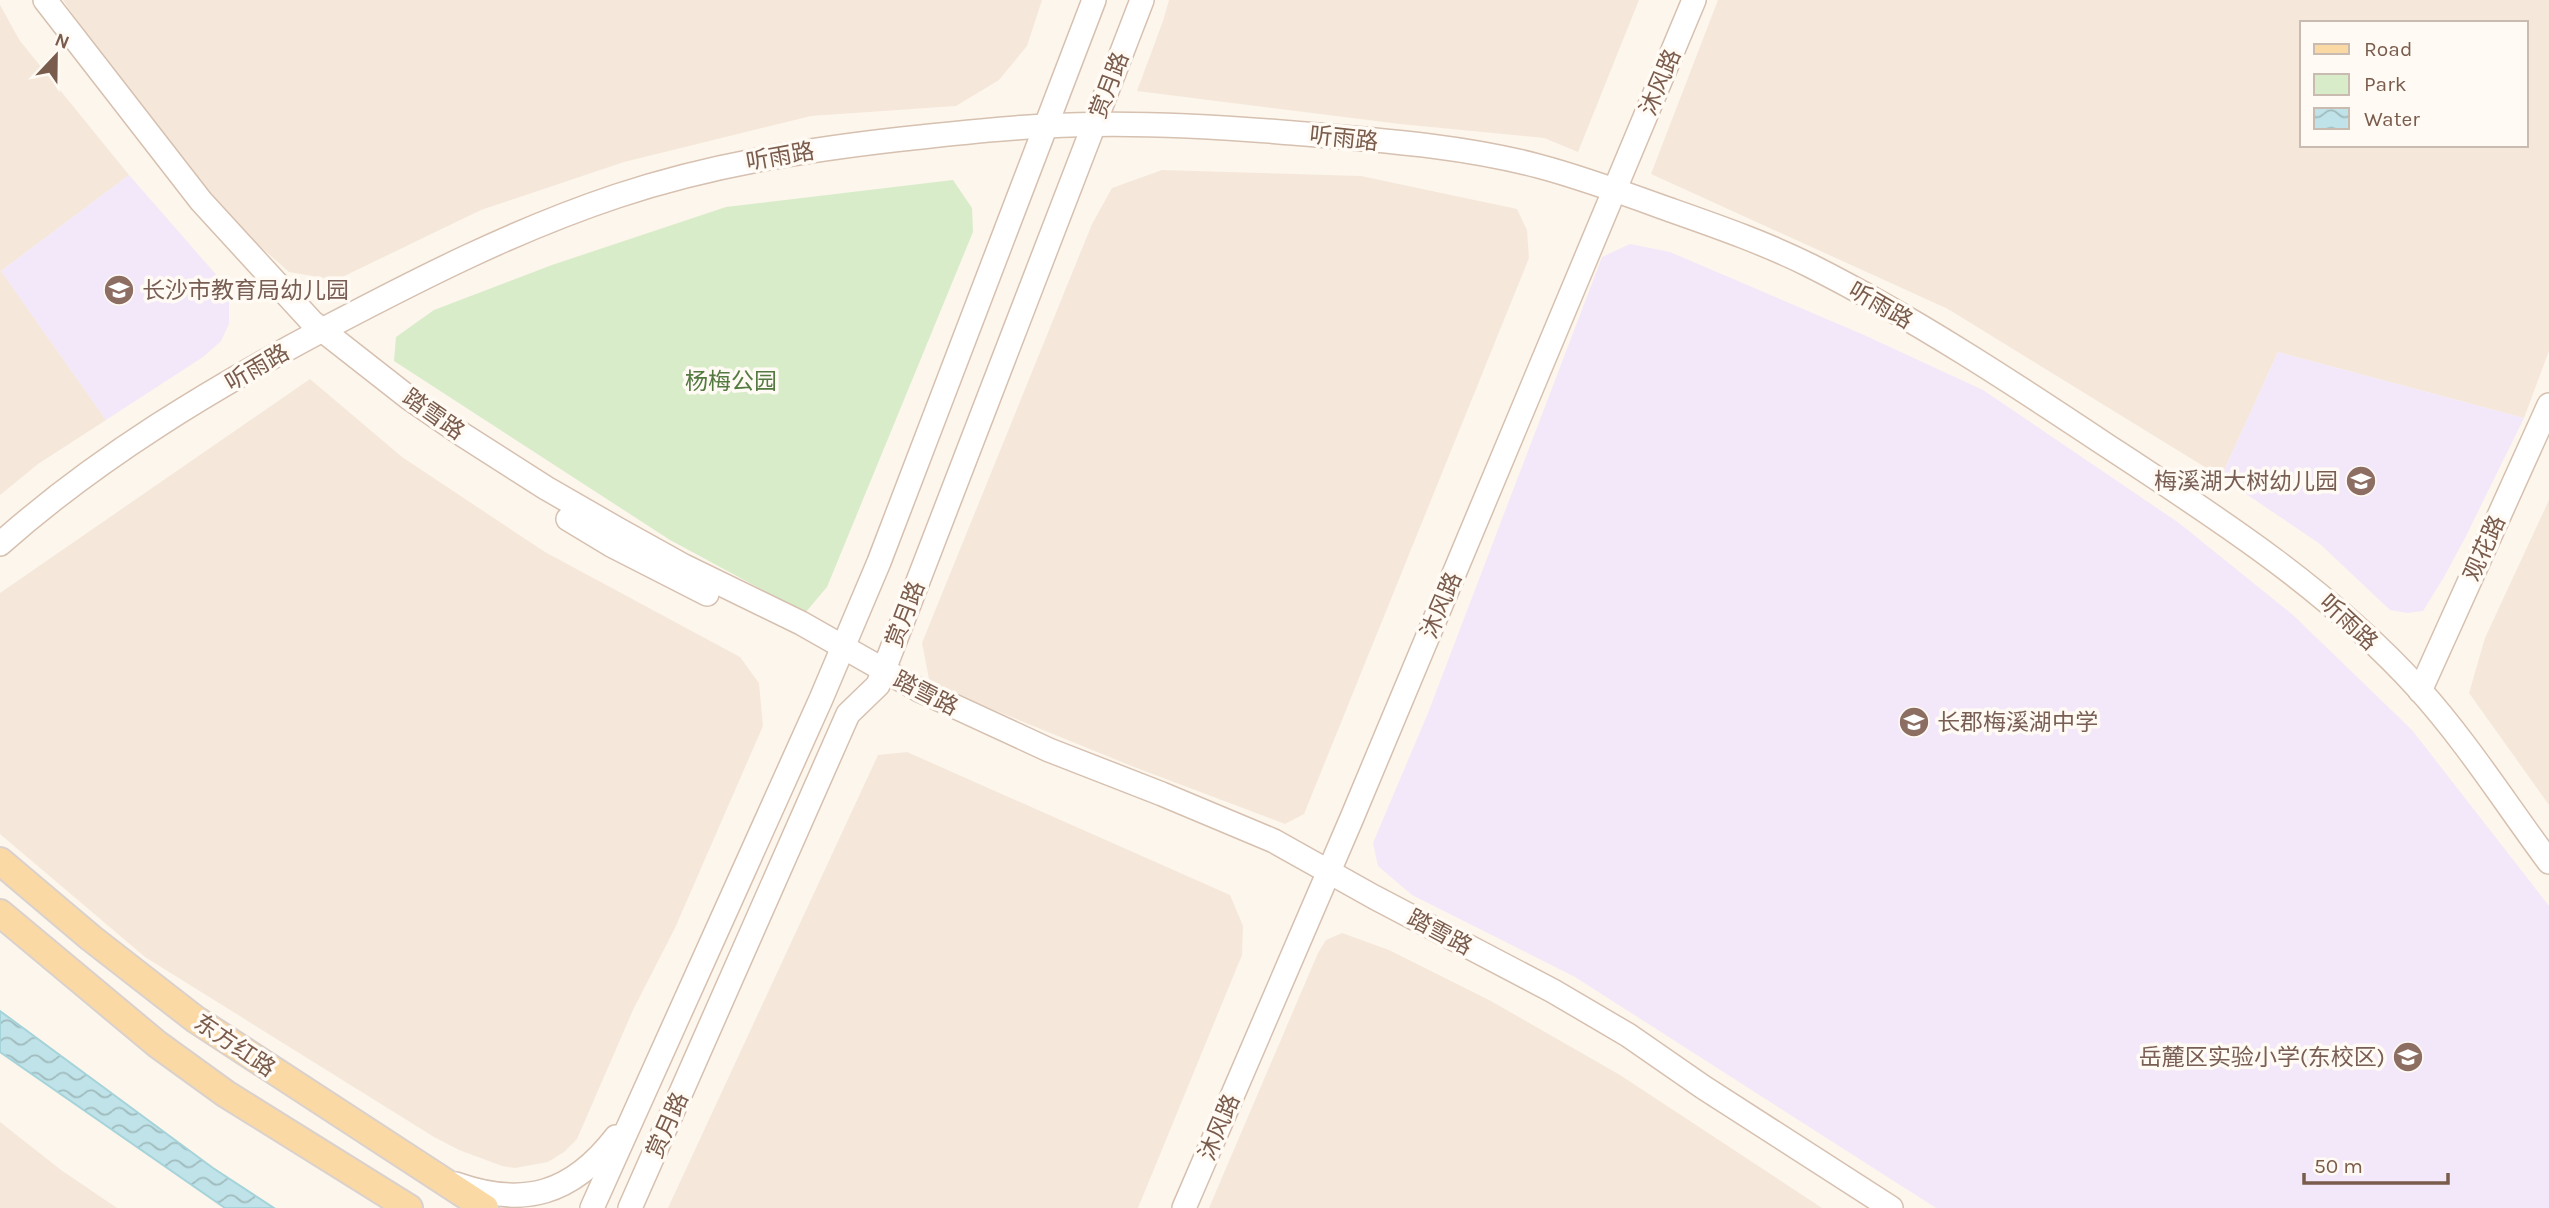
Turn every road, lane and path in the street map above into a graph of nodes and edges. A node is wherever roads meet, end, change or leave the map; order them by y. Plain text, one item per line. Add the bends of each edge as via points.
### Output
1 (33, 0) edge
2 (45, 0) edge
3 (1094, 0) edge
4 (1142, 0) edge
5 (1680, 0) edge
6 (1694, 0) edge
7 (1096, 118) junction
8 (1048, 120) junction
9 (1612, 182) junction
10 (312, 329) junction
11 (2549, 405) edge
12 (2549, 435) edge
13 (0, 532) edge
14 (0, 544) edge
15 (840, 655) junction
16 (881, 678) junction
17 (2428, 689) junction
18 (2549, 842) edge
19 (0, 861) edge
20 (2549, 862) edge
21 (1321, 875) junction
22 (0, 913) edge
23 (635, 1112) junction
24 (652, 1160) junction
25 (441, 1178) junction
26 (409, 1208) edge
27 (485, 1208) edge
28 (592, 1208) edge
29 (630, 1208) edge
30 (646, 1208) edge
31 (1172, 1208) edge
32 (1184, 1208) edge
33 (1874, 1208) edge
34 (1891, 1208) edge

1 - 10 street, 踏雪路 via 194,207
2 - 10 street, 踏雪路 via 201,201
3 - 8 street, 赏月路
4 - 7 street, 赏月路
5 - 9 street, 沐风路
6 - 9 street, 沐风路
7 - 8 street, 听雨路
7 - 9 street, 听雨路 via 1400,144 1499,158
7 - 16 street, 赏月路
8 - 10 street, 听雨路 via 810,138 679,166 501,228 401,276
8 - 15 street, 赏月路
9 - 17 street, 听雨路 via 1744,224 1810,252 1993,357 2297,557 2356,607
9 - 21 street, 沐风路
10 - 13 street, 听雨路 via 262,349 133,431
10 - 14 street, 听雨路 via 139,439
10 - 15 street, 踏雪路 via 342,365 398,409 537,500 611,545
11 - 17 street, 观花路
12 - 17 street, 观花路
15 - 16 street, 踏雪路
15 - 23 street, 赏月路
16 - 21 street, 踏雪路 via 988,740
16 - 24 street, 赏月路 via 848,714
17 - 18 street, 听雨路
17 - 20 street, 听雨路
19 - 25 main road, 东方红路 via 195,1020
21 - 31 street, 沐风路
21 - 32 street, 沐风路
21 - 33 street, 踏雪路 via 1623,1045
21 - 34 street, 踏雪路 via 1553,991
22 - 26 main road, 东方红路 via 157,1044 216,1087
23 - 25 street via 593,1162 559,1187 538,1194 496,1195
23 - 28 street, 赏月路
24 - 29 street, 赏月路
24 - 30 street
25 - 27 main road, 东方红路

